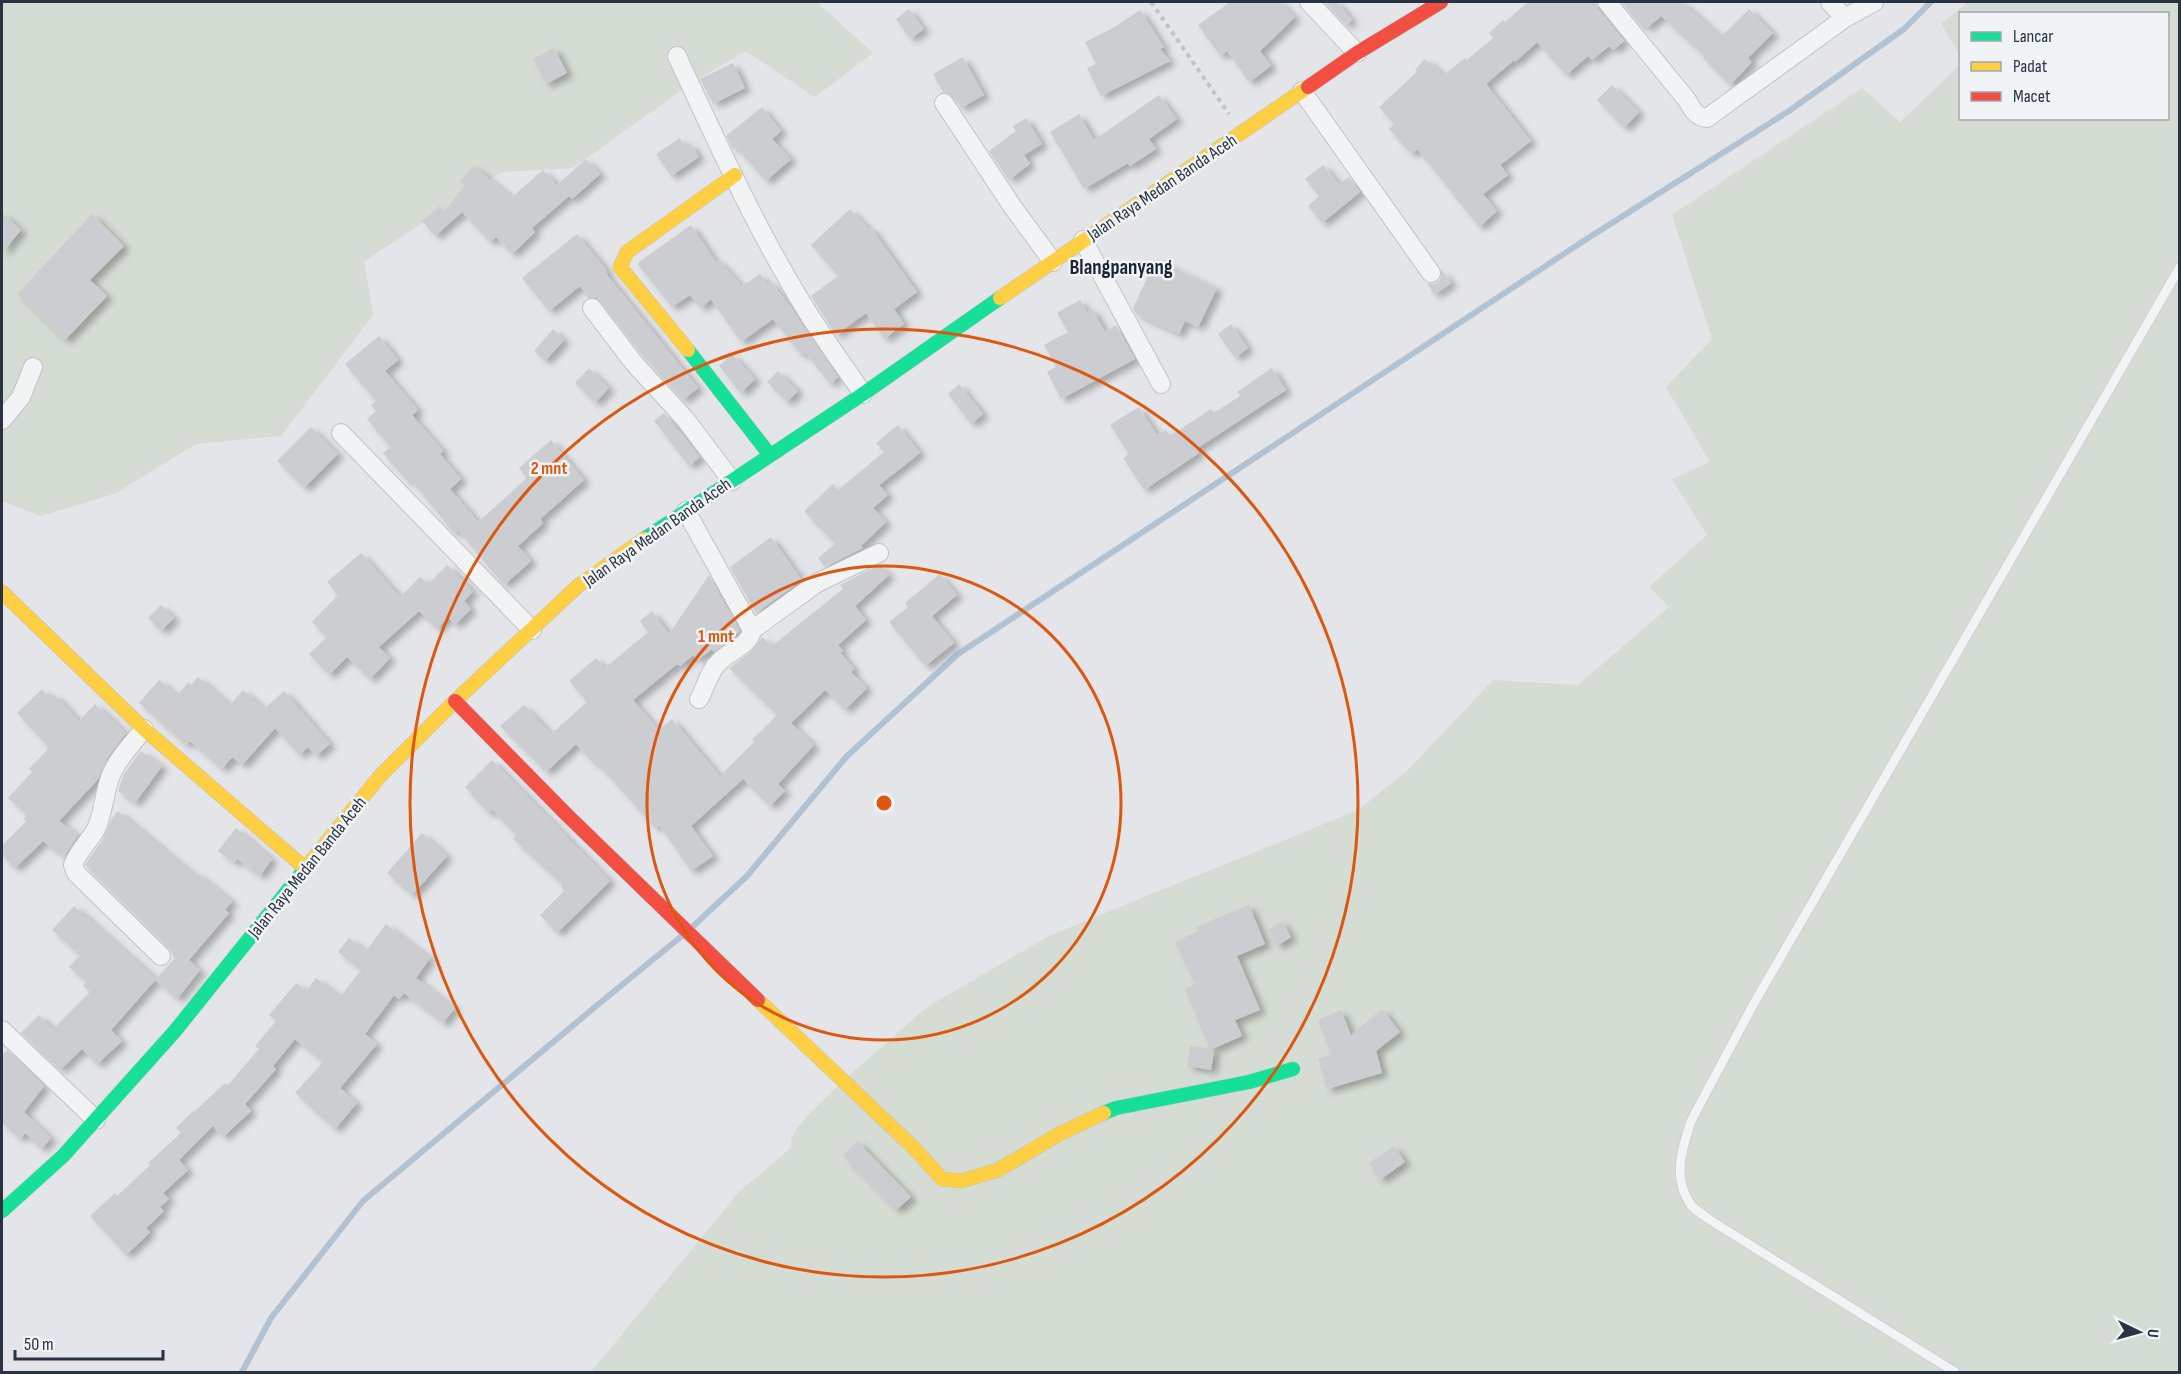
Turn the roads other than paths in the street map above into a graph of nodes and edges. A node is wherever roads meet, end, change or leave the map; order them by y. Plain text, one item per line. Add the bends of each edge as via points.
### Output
1 (1310, 2) edge
2 (1441, 2) edge
3 (1607, 2) edge
4 (1830, 2) edge
5 (1874, 2) edge
6 (1845, 18) junction
7 (1357, 53) junction
8 (677, 56) dead end
9 (1302, 91) junction
10 (944, 103) dead end
11 (735, 175) junction
12 (1083, 240) junction
13 (1053, 262) junction
14 (2180, 267) edge
15 (1431, 273) dead end
16 (592, 308) dead end
17 (33, 367) dead end
18 (1161, 384) dead end
19 (863, 394) junction
20 (2, 420) edge
21 (341, 433) dead end
22 (771, 455) junction
23 (732, 481) junction
24 (686, 511) junction
25 (879, 553) dead end
26 (2, 592) edge
27 (532, 630) junction
28 (752, 630) junction
29 (699, 699) dead end
30 (455, 701) junction
31 (144, 729) junction
32 (306, 868) junction
33 (161, 956) dead end
34 (2, 1030) edge
35 (1293, 1069) dead end
36 (96, 1120) junction
37 (2, 1211) edge
38 (1955, 1372) edge

1 - 7 street
2 - 7 main road, Jalan Raya Medan Banda Aceh
3 - 6 street via 1693,111 1707,118
4 - 6 street
5 - 6 street
7 - 9 main road, Jalan Raya Medan Banda Aceh
8 - 11 street
9 - 12 main road, Jalan Raya Medan Banda Aceh
9 - 15 street
10 - 13 street
11 - 19 street via 800,300
11 - 22 main road via 627,252 621,267
12 - 13 main road, Jalan Raya Medan Banda Aceh
12 - 18 street
13 - 19 main road, Jalan Raya Medan Banda Aceh
14 - 38 lane via 1753,1005 1691,1121 1684,1142 1679,1170 1681,1186 1692,1206
16 - 23 street
17 - 20 street via 21,397
19 - 22 main road, Jalan Raya Medan Banda Aceh
21 - 27 street
22 - 23 main road, Jalan Raya Medan Banda Aceh
23 - 24 main road, Jalan Raya Medan Banda Aceh
24 - 27 main road, Jalan Raya Medan Banda Aceh via 579,585
24 - 28 street
25 - 28 street via 817,583
26 - 31 main road
27 - 30 main road, Jalan Raya Medan Banda Aceh
28 - 29 street via 749,641 711,671
30 - 32 main road, Jalan Raya Medan Banda Aceh via 380,776
30 - 35 main road via 701,947 914,1148 937,1175 950,1181 998,1170 1061,1133 1116,1108 1249,1082
31 - 32 main road
31 - 33 street via 115,766 98,823 73,865 76,873
32 - 36 main road, Jalan Raya Medan Banda Aceh via 175,1031
34 - 36 street
36 - 37 main road, Jalan Raya Medan Banda Aceh

